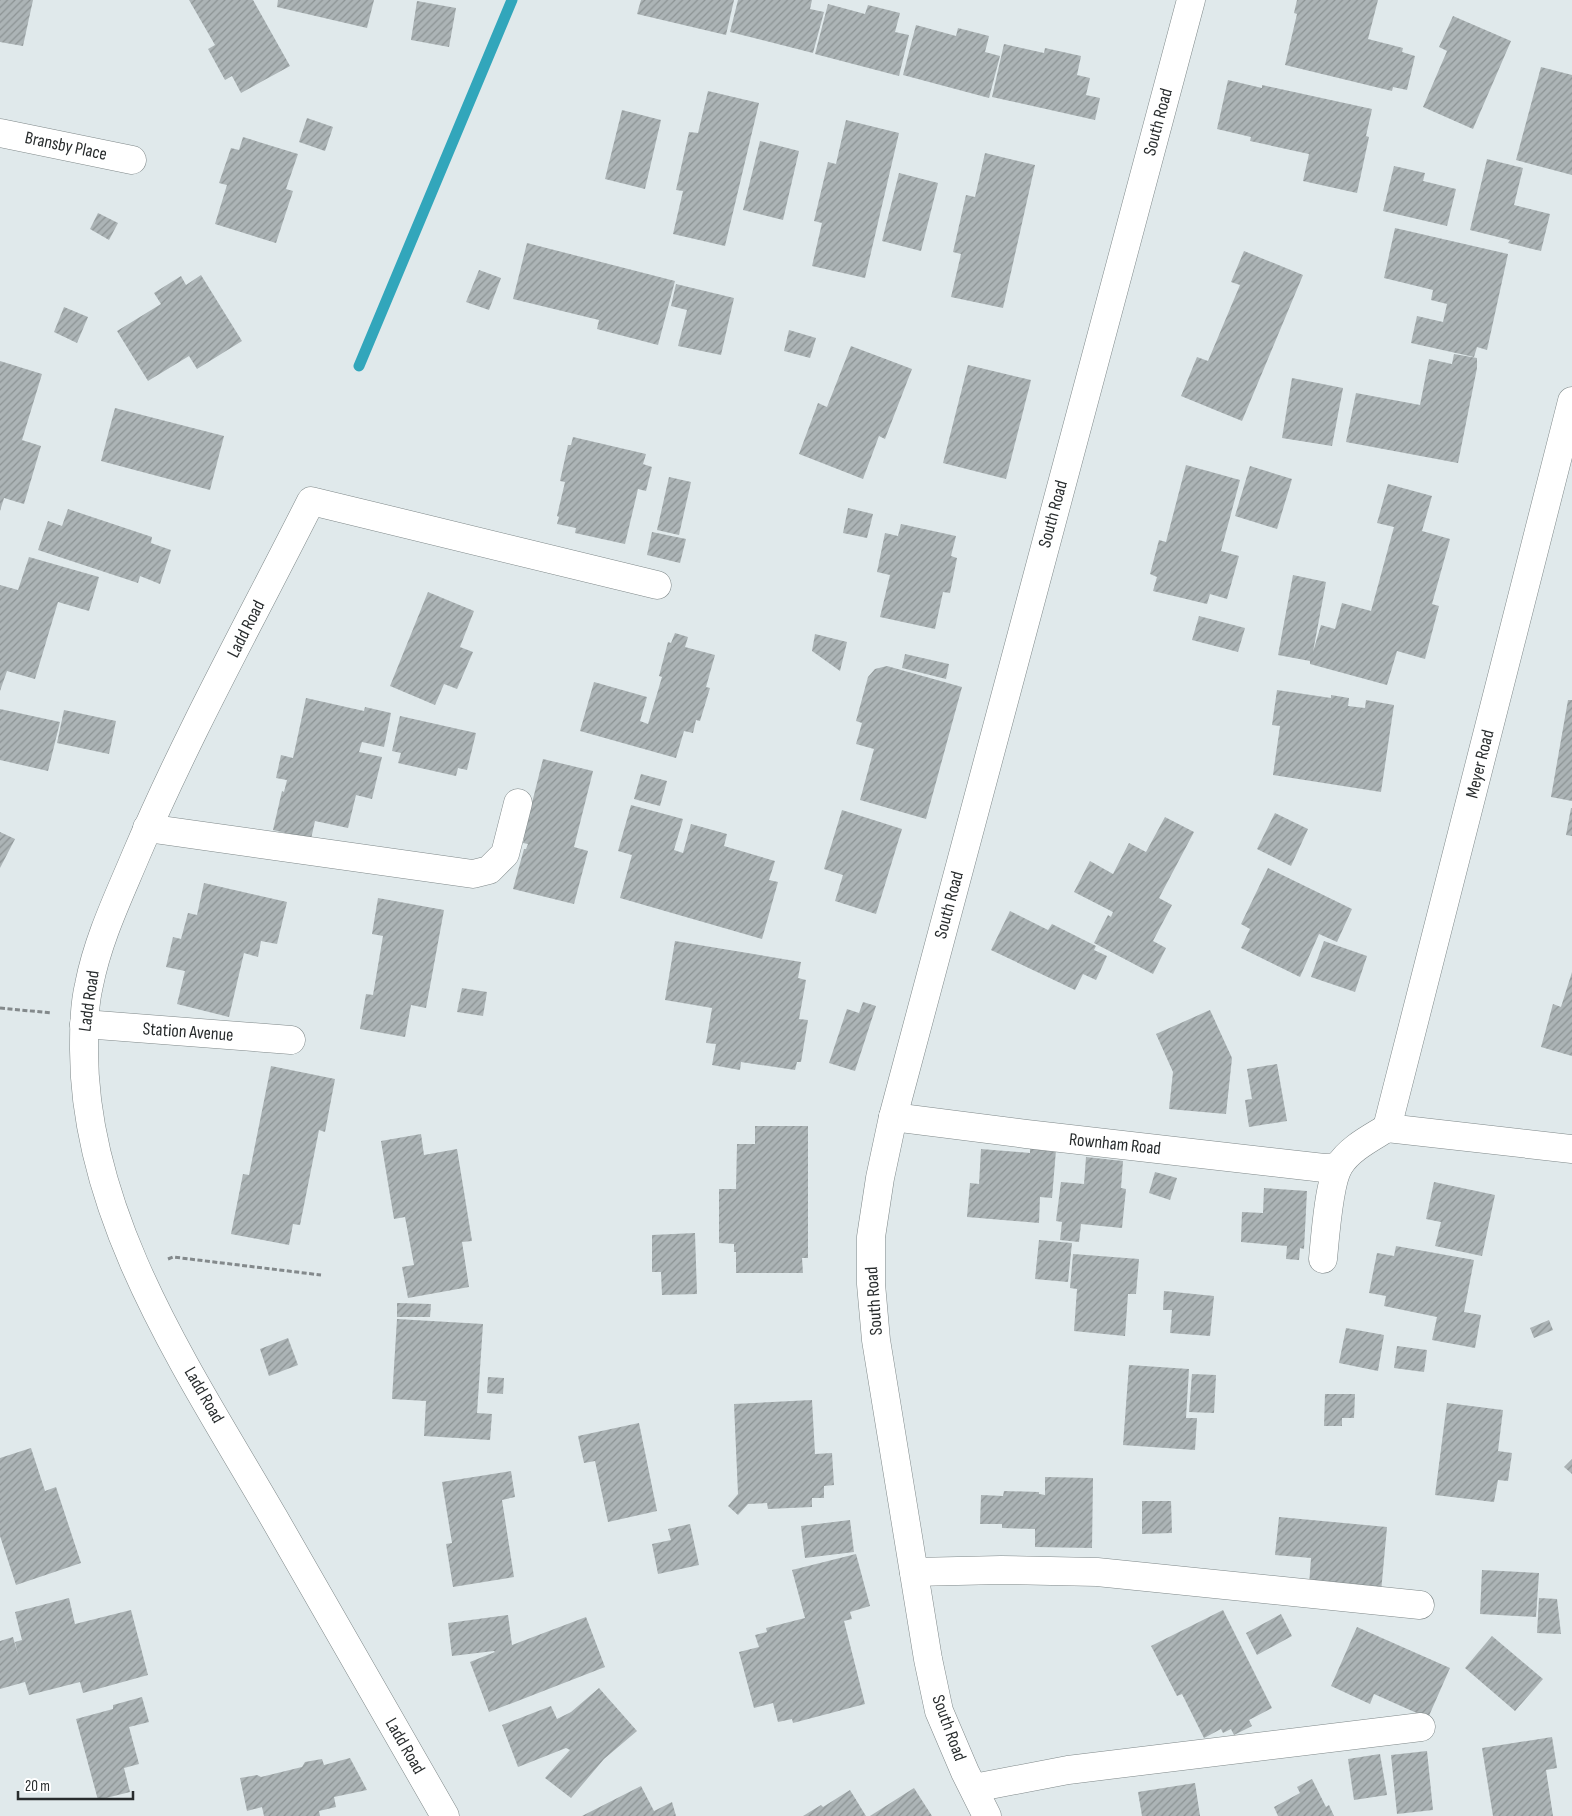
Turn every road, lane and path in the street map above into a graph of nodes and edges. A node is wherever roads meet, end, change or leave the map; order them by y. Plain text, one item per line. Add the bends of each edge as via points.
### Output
1 (1191, 0) edge
2 (0, 133) edge
3 (132, 160) dead end
4 (1572, 401) edge
5 (657, 585) dead end
6 (518, 803) dead end
7 (147, 828) junction
8 (0, 1008) edge
9 (84, 1020) junction
10 (291, 1040) dead end
11 (893, 1117) junction
12 (1387, 1128) junction
13 (1572, 1149) edge
14 (1338, 1168) junction
15 (1323, 1259) dead end
16 (136, 1266) junction
17 (321, 1274) dead end
18 (914, 1572) junction
19 (1420, 1605) dead end
20 (1421, 1727) dead end
21 (974, 1788) junction
22 (445, 1816) edge
23 (987, 1816) edge

1 - 11 street, South Road
2 - 3 street, Bransby Place
4 - 12 street, Meyer Road
5 - 7 street, Ladd Road via 311,501
6 - 7 street via 505,854 489,870 473,874
7 - 9 street, Ladd Road via 100,940
8 - 9 path
9 - 10 street, Station Avenue
9 - 16 street, Ladd Road via 84,1085 94,1137 113,1212
11 - 14 street, Rownham Road
11 - 18 street, South Road via 871,1238 871,1284 876,1340
12 - 13 street
12 - 14 street via 1348,1155
14 - 15 street via 1331,1193
16 - 17 path via 173,1257
16 - 22 street, Ladd Road via 190,1371
18 - 19 street via 1097,1572
18 - 21 street, South Road via 939,1711
20 - 21 street via 1068,1770
21 - 23 street, South Road

